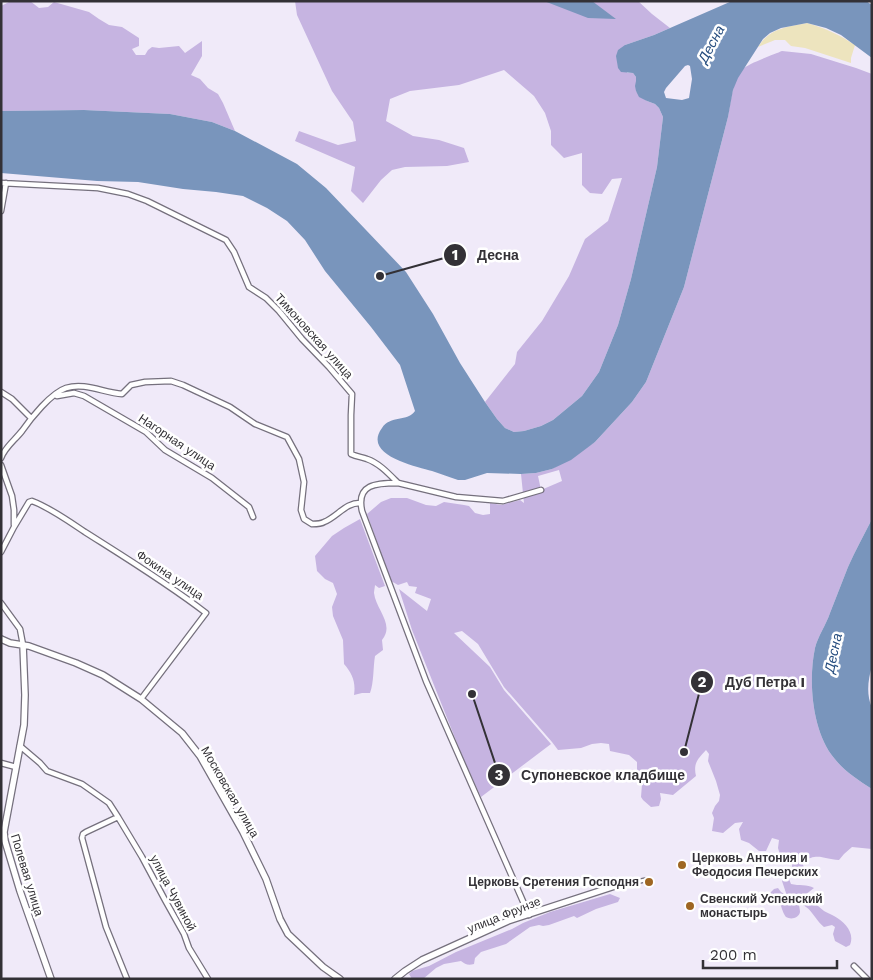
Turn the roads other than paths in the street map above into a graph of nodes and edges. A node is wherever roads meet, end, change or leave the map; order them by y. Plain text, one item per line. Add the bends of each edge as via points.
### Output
1 (4, 183) edge
2 (1, 211) edge
3 (1, 392) edge
4 (51, 398) junction
5 (31, 418) junction
6 (1, 458) edge
7 (1, 464) edge
8 (398, 482) junction
9 (541, 490) dead end
10 (361, 504) junction
11 (253, 517) dead end
12 (14, 527) junction
13 (1, 552) edge
14 (1, 603) edge
15 (1, 639) edge
16 (23, 645) junction
17 (141, 699) junction
18 (20, 746) junction
19 (1, 763) edge
20 (16, 766) junction
21 (116, 818) junction
22 (646, 880) dead end
23 (626, 884) joint
24 (529, 914) junction
25 (854, 966) dead end
26 (51, 979) edge
27 (127, 979) edge
28 (208, 979) edge
29 (340, 979) edge
30 (396, 979) edge
31 (867, 979) edge

1 - 2 street, Тимоновская улица
1 - 8 street, Тимоновская улица via 98,188 128,194 226,240 249,287 266,298 352,394 352,454 369,460
3 - 5 street via 12,398
4 - 5 street
4 - 10 street via 65,388 79,386 122,394 132,385 145,382 183,384 255,424 287,437 299,459 304,482 301,510 304,519 312,524 323,523 348,505
4 - 11 street, Нагорная улица via 74,393 84,396 146,432 165,450 212,478 249,507
5 - 6 street
7 - 12 street via 12,496
8 - 9 street via 456,497 503,501
8 - 10 street via 367,488
10 - 24 street via 426,681
12 - 13 street
12 - 17 street, Фокина улица via 32,501 172,587 206,612
14 - 16 street, Полевая улица via 20,629
15 - 16 street, Московская улица
16 - 17 street, Московская улица via 103,675
16 - 18 street, Полевая улица via 25,695
17 - 29 street, Московская улица via 182,733 200,756 256,857 288,934
18 - 20 street, Полевая улица
18 - 21 street, улица Чувиной via 47,771 82,784 109,803
19 - 20 street
20 - 26 street, Полевая улица via 5,841
21 - 27 street via 86,832 82,838 106,927
21 - 28 street, улица Чувиной via 142,856
22 - 23 street
23 - 24 street, улица Фрунзе
24 - 30 street, улица Фрунзе via 422,960
25 - 31 street

